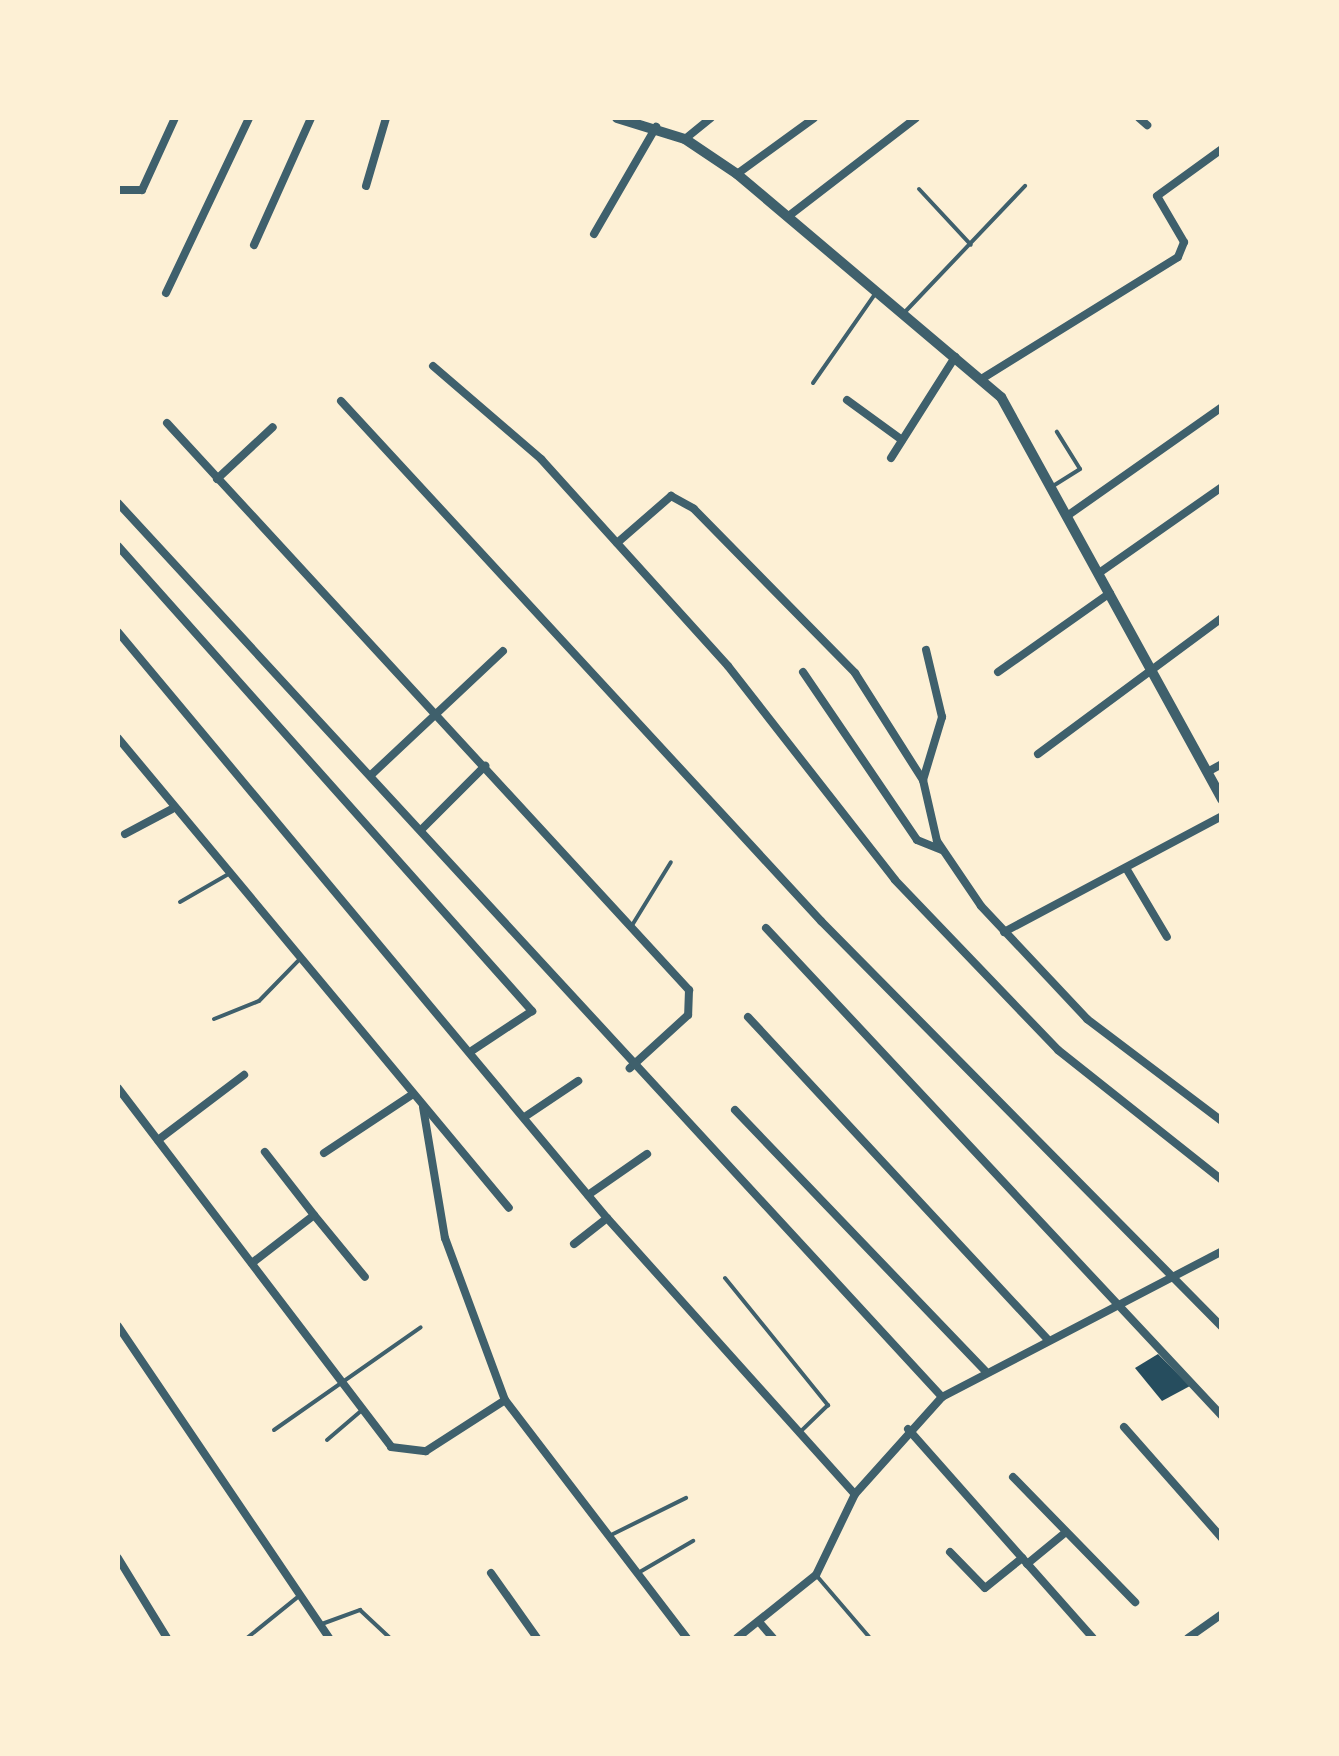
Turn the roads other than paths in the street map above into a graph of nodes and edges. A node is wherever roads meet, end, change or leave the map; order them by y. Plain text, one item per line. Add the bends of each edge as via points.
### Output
1 (175, 118) edge
2 (249, 118) edge
3 (311, 118) edge
4 (386, 118) edge
5 (617, 118) edge
6 (711, 118) edge
7 (814, 118) edge
8 (916, 118) edge
9 (656, 128) junction
10 (685, 139) junction
11 (1222, 150) edge
12 (737, 174) junction
13 (366, 186) dead end
14 (1025, 186) dead end
15 (919, 188) dead end
16 (118, 190) edge
17 (790, 215) junction
18 (594, 234) dead end
19 (254, 245) dead end
20 (972, 245) junction
21 (166, 293) dead end
22 (875, 294) junction
23 (899, 317) junction
24 (955, 357) junction
25 (434, 366) dead end
26 (983, 378) junction
27 (813, 383) dead end
28 (847, 400) dead end
29 (341, 402) dead end
30 (1222, 407) edge
31 (166, 423) dead end
32 (273, 426) dead end
33 (1058, 432) dead end
34 (902, 440) junction
35 (891, 458) dead end
36 (216, 479) junction
37 (1054, 486) junction
38 (1222, 487) edge
39 (118, 503) edge
40 (1067, 516) junction
41 (617, 543) junction
42 (118, 546) edge
43 (1099, 573) junction
44 (1110, 593) junction
45 (1222, 618) edge
46 (118, 632) edge
47 (926, 650) dead end
48 (503, 651) dead end
49 (1152, 668) junction
50 (803, 672) dead end
51 (998, 672) dead end
52 (436, 716) junction
53 (118, 738) edge
54 (1038, 754) dead end
55 (485, 766) junction
56 (1216, 767) edge
57 (371, 775) junction
58 (924, 780) junction
59 (1222, 800) edge
60 (172, 809) junction
61 (1222, 816) edge
62 (421, 830) junction
63 (125, 834) dead end
64 (942, 850) junction
65 (671, 862) dead end
66 (1126, 868) junction
67 (227, 875) junction
68 (180, 902) dead end
69 (631, 926) junction
70 (766, 928) dead end
71 (1004, 932) junction
72 (1167, 937) dead end
73 (299, 960) junction
74 (748, 1017) dead end
75 (214, 1019) dead end
76 (474, 1050) junction
77 (630, 1068) junction
78 (244, 1075) dead end
79 (578, 1080) dead end
80 (118, 1088) edge
81 (413, 1094) junction
82 (423, 1105) junction
83 (735, 1110) dead end
84 (526, 1116) junction
85 (1222, 1121) edge
86 (158, 1140) junction
87 (264, 1152) dead end
88 (324, 1152) dead end
89 (647, 1154) dead end
90 (1222, 1180) edge
91 (588, 1195) junction
92 (510, 1208) dead end
93 (314, 1215) junction
94 (607, 1218) junction
95 (574, 1244) dead end
96 (1222, 1251) edge
97 (252, 1263) junction
98 (1173, 1275) junction
99 (365, 1277) dead end
100 (725, 1278) dead end
101 (1119, 1300) junction
102 (118, 1326) edge
103 (422, 1326) dead end
104 (1222, 1327) edge
105 (1048, 1339) junction
106 (985, 1371) junction
107 (339, 1382) junction
108 (942, 1397) junction
109 (506, 1400) junction
110 (361, 1411) junction
111 (1222, 1416) edge
112 (1124, 1427) dead end
113 (908, 1428) junction
114 (274, 1430) dead end
115 (797, 1435) junction
116 (327, 1440) dead end
117 (1014, 1477) dead end
118 (855, 1494) junction
119 (686, 1498) dead end
120 (1066, 1532) junction
121 (607, 1537) junction
122 (1222, 1538) edge
123 (693, 1541) dead end
124 (950, 1552) dead end
125 (118, 1558) edge
126 (1024, 1561) junction
127 (490, 1573) dead end
128 (638, 1573) junction
129 (816, 1575) junction
130 (299, 1596) junction
131 (1135, 1602) dead end
132 (1222, 1614) edge
133 (760, 1623) junction
134 (320, 1624) junction
135 (533, 1637) edge
136 (168, 1638) edge
137 (247, 1638) edge
138 (329, 1638) edge
139 (390, 1638) edge
140 (687, 1638) edge
141 (736, 1638) edge
142 (773, 1638) edge
143 (870, 1638) edge
144 (1094, 1638) edge
145 (1188, 1638) edge

1 - 16 street via 137,196
2 - 21 street
3 - 19 street
4 - 13 street
5 - 9 street
6 - 10 street
7 - 12 street
8 - 17 street
9 - 10 street
9 - 18 street
10 - 12 street
11 - 26 street via 1156,196 1184,242 1178,257
12 - 17 street
14 - 20 lane
15 - 20 lane
17 - 22 street
20 - 23 lane
22 - 23 street
22 - 27 lane
23 - 24 street
24 - 26 street
24 - 34 street
25 - 41 street via 541,459
26 - 37 street
28 - 34 street
29 - 98 street via 820,921
30 - 40 street
31 - 36 street
32 - 36 street
33 - 37 lane via 1080,469
34 - 35 street
36 - 52 street
37 - 40 street
38 - 43 street
39 - 57 street
40 - 43 street
41 - 58 street via 671,496 839,652
41 - 90 street via 728,666 895,880 1058,1050
42 - 76 street via 532,1011
43 - 44 street
44 - 49 street
44 - 51 street
45 - 49 street
46 - 76 street
47 - 58 street via 942,717
48 - 52 street
49 - 54 street
49 - 56 street
50 - 64 street via 917,840
52 - 55 street
52 - 57 street
53 - 60 street
55 - 62 street
55 - 69 street
56 - 59 street
57 - 62 street
58 - 64 street
60 - 63 street
60 - 67 street
61 - 66 street
62 - 77 street
64 - 71 street
65 - 69 lane
66 - 71 street
66 - 72 street
67 - 68 lane
67 - 73 street
69 - 77 street via 692,1002
70 - 101 street
71 - 85 street via 1087,1019
73 - 75 lane via 258,1000
73 - 81 street
74 - 105 street
76 - 84 street
77 - 108 street
78 - 86 street
79 - 84 street
80 - 86 street
81 - 82 street
81 - 88 street
82 - 92 street
82 - 109 street via 445,1238
83 - 106 street
84 - 91 street
86 - 97 street
87 - 93 street
89 - 91 street
91 - 94 street
93 - 97 street
93 - 99 street
94 - 95 street
94 - 115 street
96 - 98 street
97 - 107 street
98 - 101 street
98 - 104 street
100 - 115 lane via 828,1407
101 - 105 street
101 - 111 street
102 - 130 street
103 - 107 lane
105 - 106 street
106 - 108 street
107 - 110 street
107 - 114 lane
108 - 113 street
109 - 110 street via 426,1452 402,1453
109 - 121 street
110 - 116 lane
112 - 122 street
113 - 118 street
113 - 126 street
115 - 118 street
117 - 120 street
118 - 129 street
119 - 121 lane
120 - 126 street
120 - 131 street
121 - 128 street
123 - 128 lane
124 - 126 street via 985,1588
125 - 136 street
126 - 144 street
127 - 135 street
128 - 140 street
129 - 133 street
129 - 143 lane
130 - 134 street
130 - 137 lane
132 - 145 street
133 - 141 street
133 - 142 street
134 - 138 street
134 - 139 lane via 360,1610

